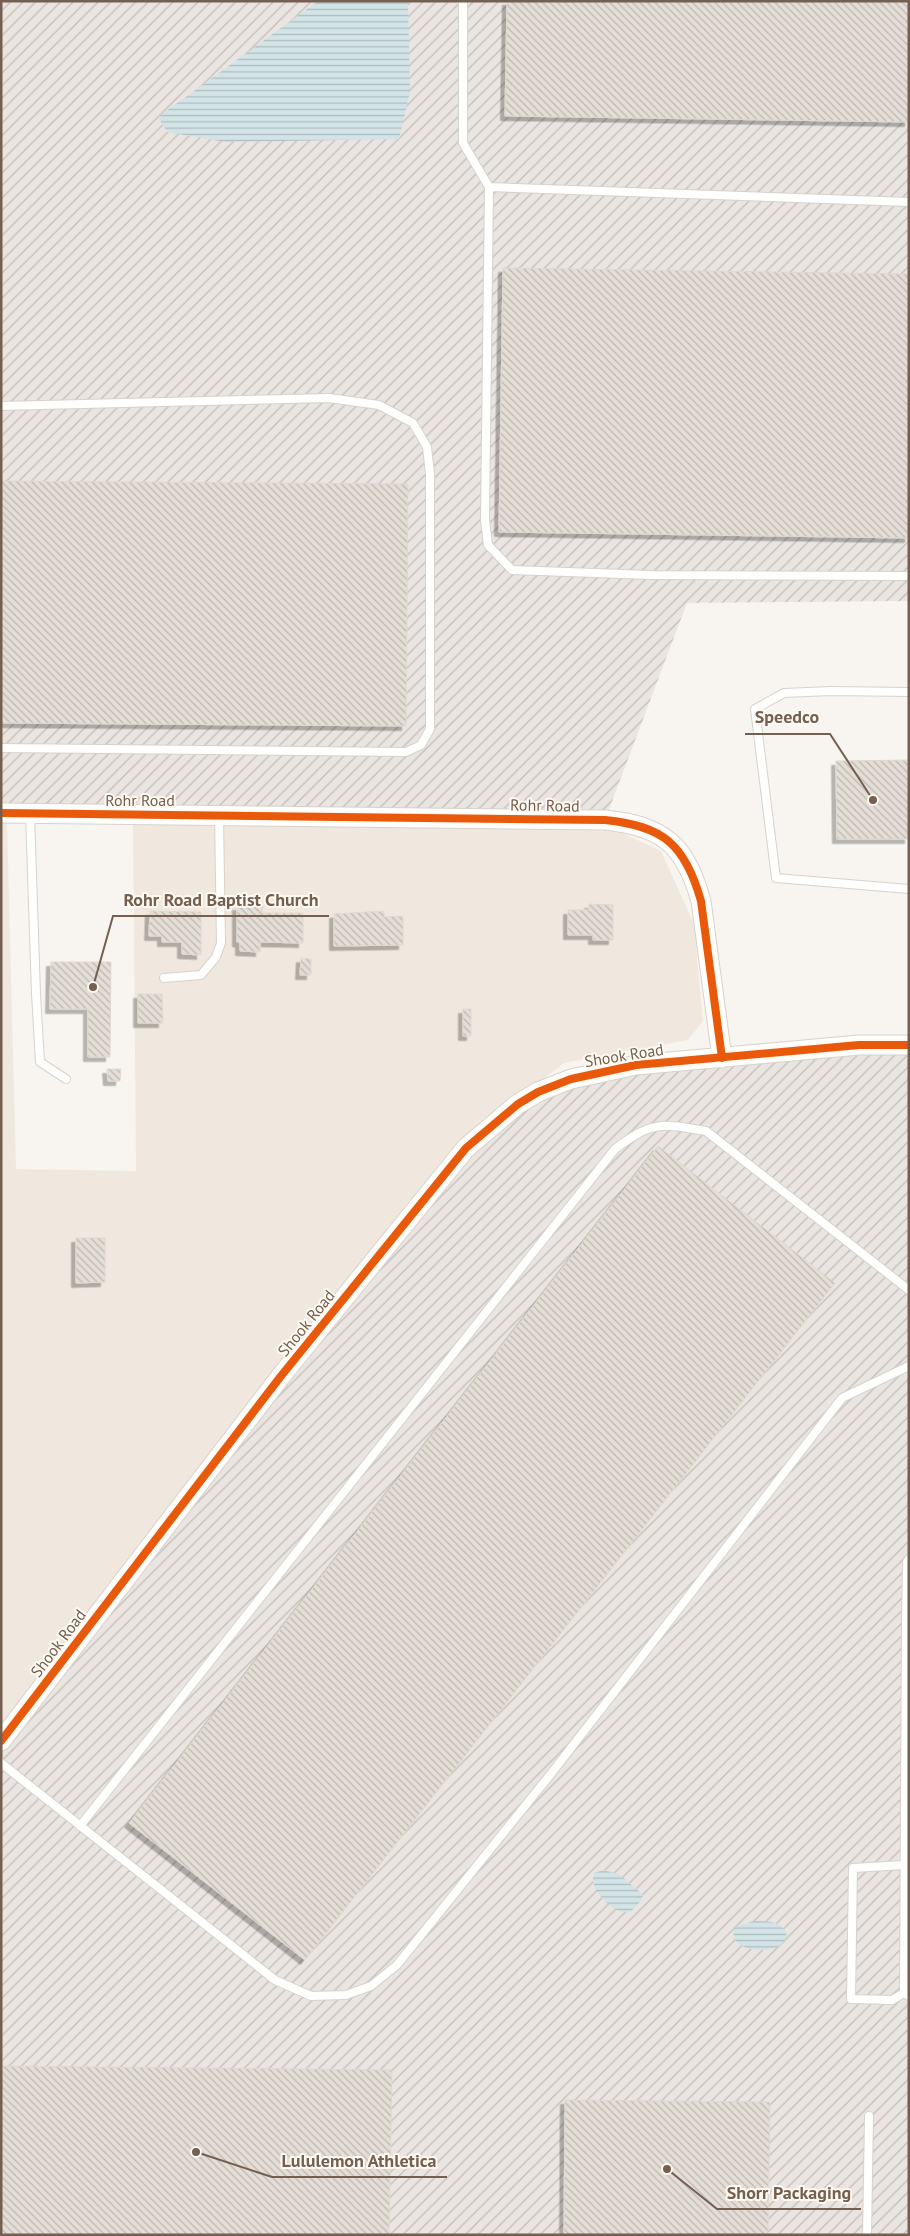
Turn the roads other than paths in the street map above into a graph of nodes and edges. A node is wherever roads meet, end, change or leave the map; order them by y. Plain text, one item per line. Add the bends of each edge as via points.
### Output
1 (463, 1) edge
2 (489, 187) junction
3 (909, 202) edge
4 (1, 406) edge
5 (909, 576) edge
6 (909, 692) edge
7 (1, 748) edge
8 (1, 813) edge
9 (30, 813) junction
10 (219, 814) junction
11 (909, 889) edge
12 (164, 978) dead end
13 (909, 1044) edge
14 (722, 1058) junction
15 (66, 1078) dead end
16 (909, 1290) edge
17 (909, 1366) edge
18 (909, 1559) edge
19 (1, 1741) edge
20 (1, 1763) edge
21 (80, 1826) junction
22 (904, 1865) junction
23 (906, 1995) edge
24 (869, 2116) dead end
25 (867, 2235) edge

1 - 2 lane via 463,143
2 - 3 lane
2 - 5 lane via 485,520 488,545 512,570 650,575
4 - 7 lane via 329,398 379,405 413,424 427,447 430,474 430,730 421,745 406,752
6 - 11 lane via 784,693 755,709 776,878
8 - 9 street, Rohr Road
9 - 10 street, Rohr Road
9 - 15 lane via 40,1062
10 - 12 lane via 221,943 216,957 201,975
10 - 14 street, Rohr Road via 605,820 650,829 670,840 695,877
13 - 14 street via 859,1045
14 - 19 street, Shook Road via 636,1065 553,1084 518,1104 466,1148 282,1376
16 - 21 lane via 706,1131 656,1126 638,1132 615,1149
17 - 21 lane via 842,1398 410,1950 397,1966 371,1986 346,1995 311,1996 275,1980
18 - 22 lane
20 - 21 lane
22 - 23 lane
22 - 23 lane via 853,1868 851,1999 892,2000
24 - 25 lane

